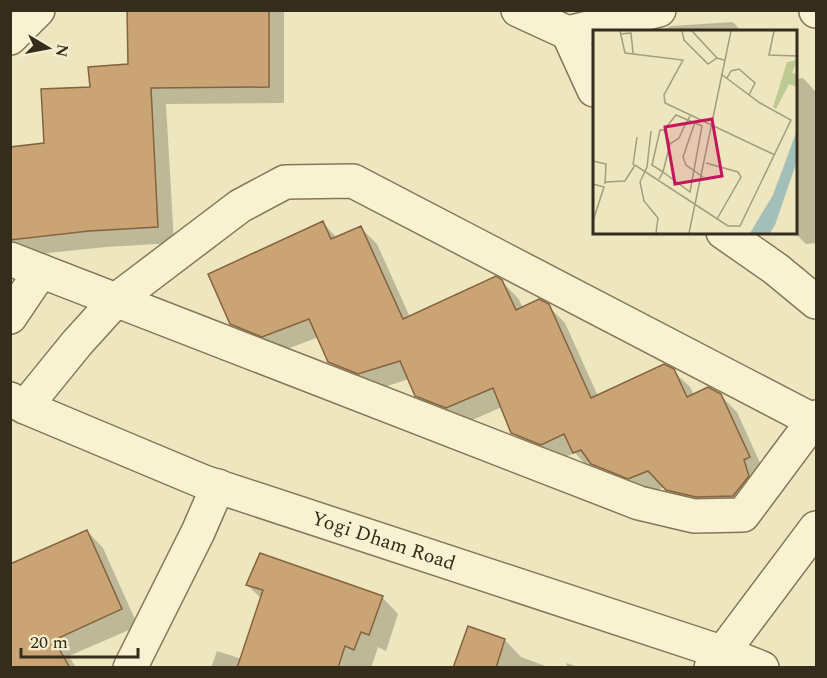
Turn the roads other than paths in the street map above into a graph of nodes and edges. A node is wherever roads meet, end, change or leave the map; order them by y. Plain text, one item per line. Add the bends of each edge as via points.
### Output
1 (38, 10) edge
2 (519, 10) edge
3 (659, 10) edge
4 (568, 33) junction
5 (10, 38) edge
6 (593, 88) edge
7 (726, 234) edge
8 (10, 259) edge
9 (41, 271) junction
10 (116, 300) junction
11 (816, 302) edge
12 (10, 317) edge
13 (18, 403) edge
14 (816, 420) edge
15 (218, 486) junction
16 (816, 528) edge
17 (716, 660) edge
18 (130, 668) edge
19 (762, 668) edge

1 - 5 street
2 - 4 street
3 - 4 street
4 - 6 street
7 - 11 street
8 - 9 street
9 - 10 street
9 - 12 street
10 - 13 street
10 - 14 street via 639,503 694,516 743,515
10 - 14 street via 240,206 285,182 353,181
13 - 15 street, Yogi Dham Road
15 - 17 street, Yogi Dham Road
15 - 18 street
16 - 17 street
17 - 19 street, Yogi Dham Road

